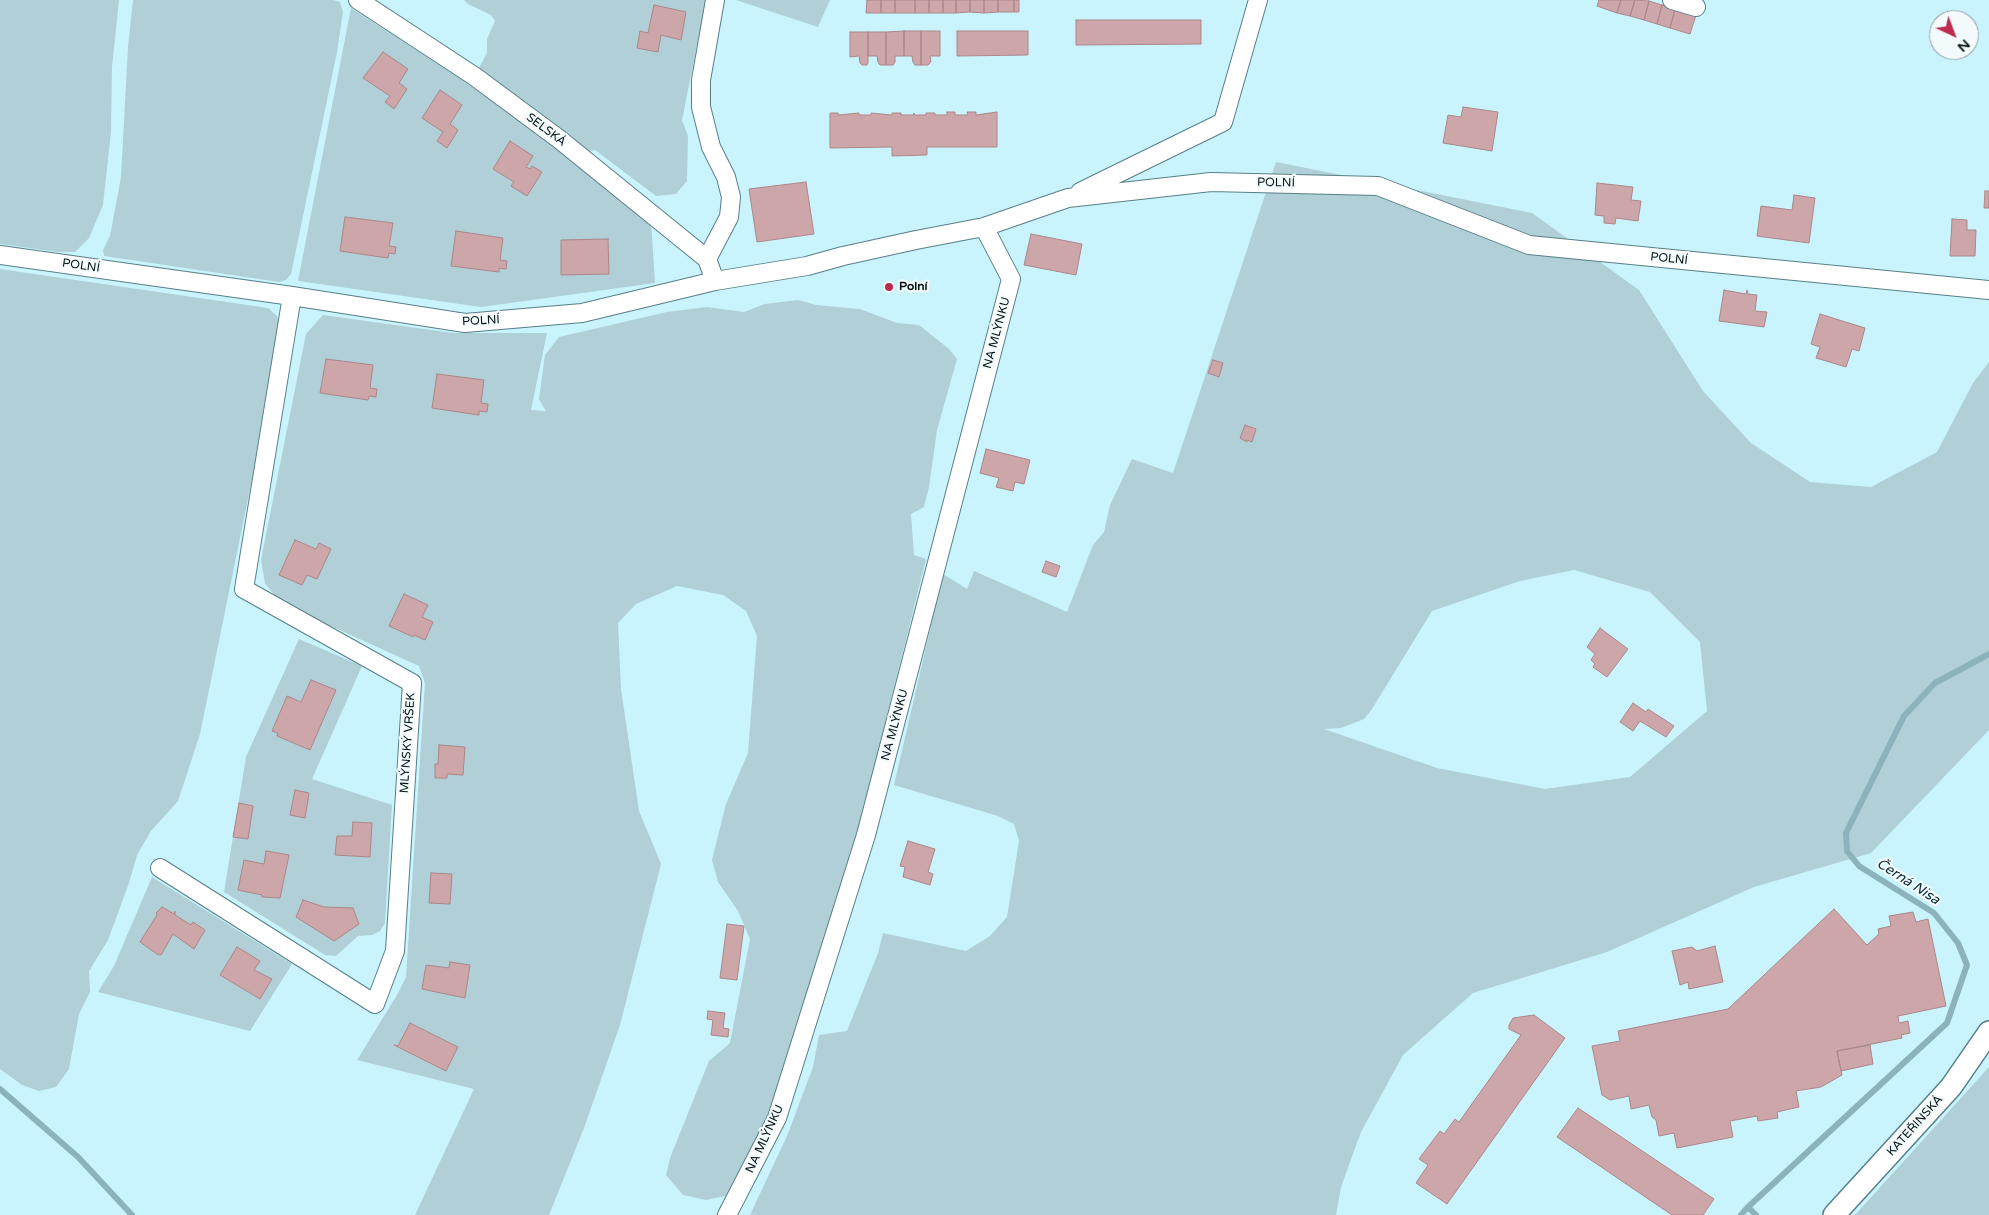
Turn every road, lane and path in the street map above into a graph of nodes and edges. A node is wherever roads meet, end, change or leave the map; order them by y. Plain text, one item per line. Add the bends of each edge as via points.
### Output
1 (358, 0) edge
2 (716, 0) edge
3 (1258, 0) edge
4 (1672, 0) edge
5 (1696, 7) dead end
6 (1068, 198) junction
7 (984, 227) junction
8 (0, 256) edge
9 (707, 259) junction
10 (715, 281) junction
11 (1989, 290) edge
12 (292, 296) junction
13 (160, 868) dead end
14 (1989, 1032) edge
15 (727, 1215) edge
16 (1834, 1215) edge

1 - 9 street, SELSKÁ via 474,76
2 - 9 street via 701,80 701,107 711,147 732,197 729,217
3 - 6 street via 1224,122
4 - 5 street
6 - 7 street, POLNÍ
6 - 11 street, POLNÍ via 1211,182 1378,186 1529,245
7 - 10 street, POLNÍ via 807,266
7 - 15 street, NA MLÝNKU via 1011,279 871,816 777,1118
8 - 12 street, POLNÍ
9 - 10 street
10 - 12 street, POLNÍ via 582,313 465,323
12 - 13 street, MLÝNSKÝ VRŠEK via 244,589 412,683 395,950 375,1004
14 - 16 street, KATEŘINSKÁ via 1951,1087

